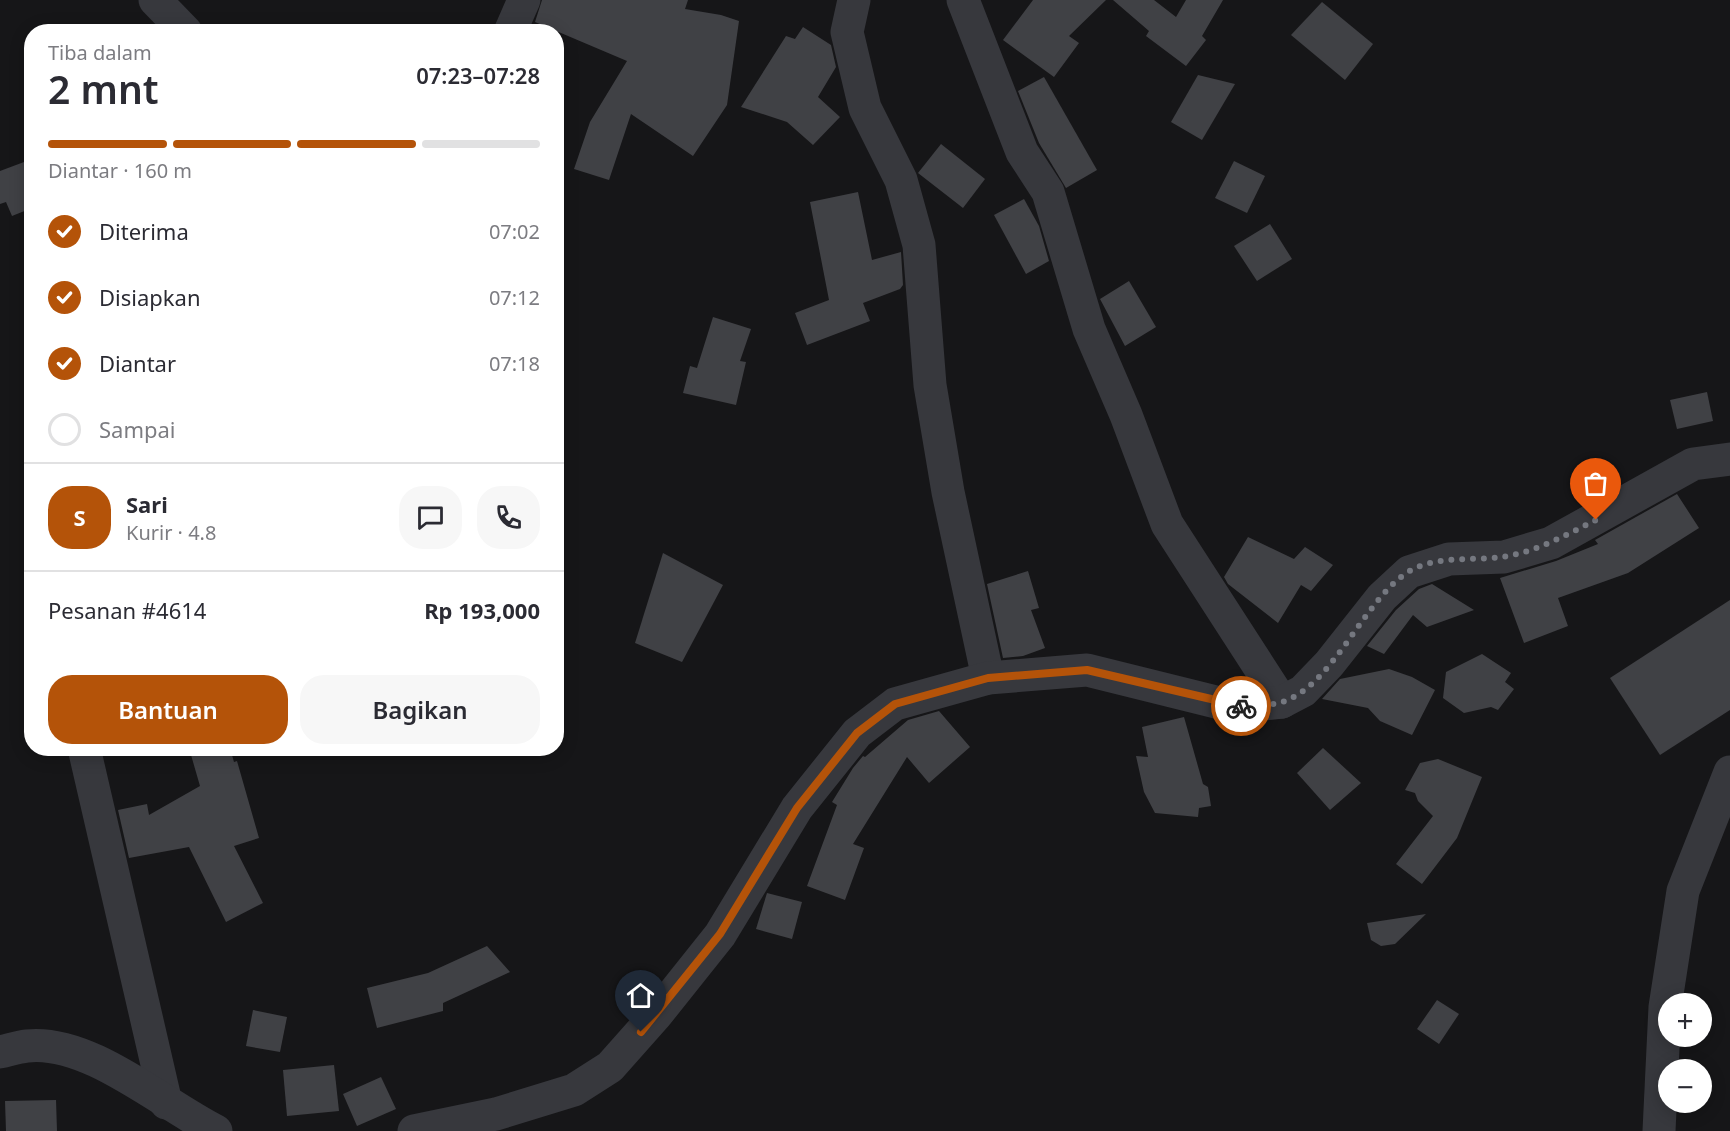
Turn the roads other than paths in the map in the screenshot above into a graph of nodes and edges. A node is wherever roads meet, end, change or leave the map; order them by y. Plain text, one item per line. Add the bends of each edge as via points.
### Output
1 (155, 0) edge
2 (524, 0) edge
3 (854, 0) edge
4 (963, 0) edge
5 (178, 24) edge
6 (514, 24) edge
7 (1730, 459) edge
8 (988, 678) junction
9 (1282, 702) junction
10 (86, 756) edge
11 (1730, 772) edge
12 (0, 1052) edge
13 (166, 1103) junction
14 (216, 1131) edge
15 (414, 1131) edge
16 (1659, 1131) edge

1 - 5 street
2 - 6 street
3 - 8 street via 847,32 865,108 901,180 919,246 930,385 948,492
4 - 9 street via 1022,152 1048,192 1089,329 1167,524
7 - 9 street via 1693,464 1551,543 1504,557 1449,559 1409,572 1382,597 1303,691
8 - 9 street via 1087,670 1236,707
8 - 15 street via 895,704 857,733 797,808 720,934 610,1067 574,1090 495,1114
10 - 13 street
11 - 16 street via 1683,891 1665,1007
12 - 13 street via 29,1046 66,1050 107,1065
13 - 14 street

